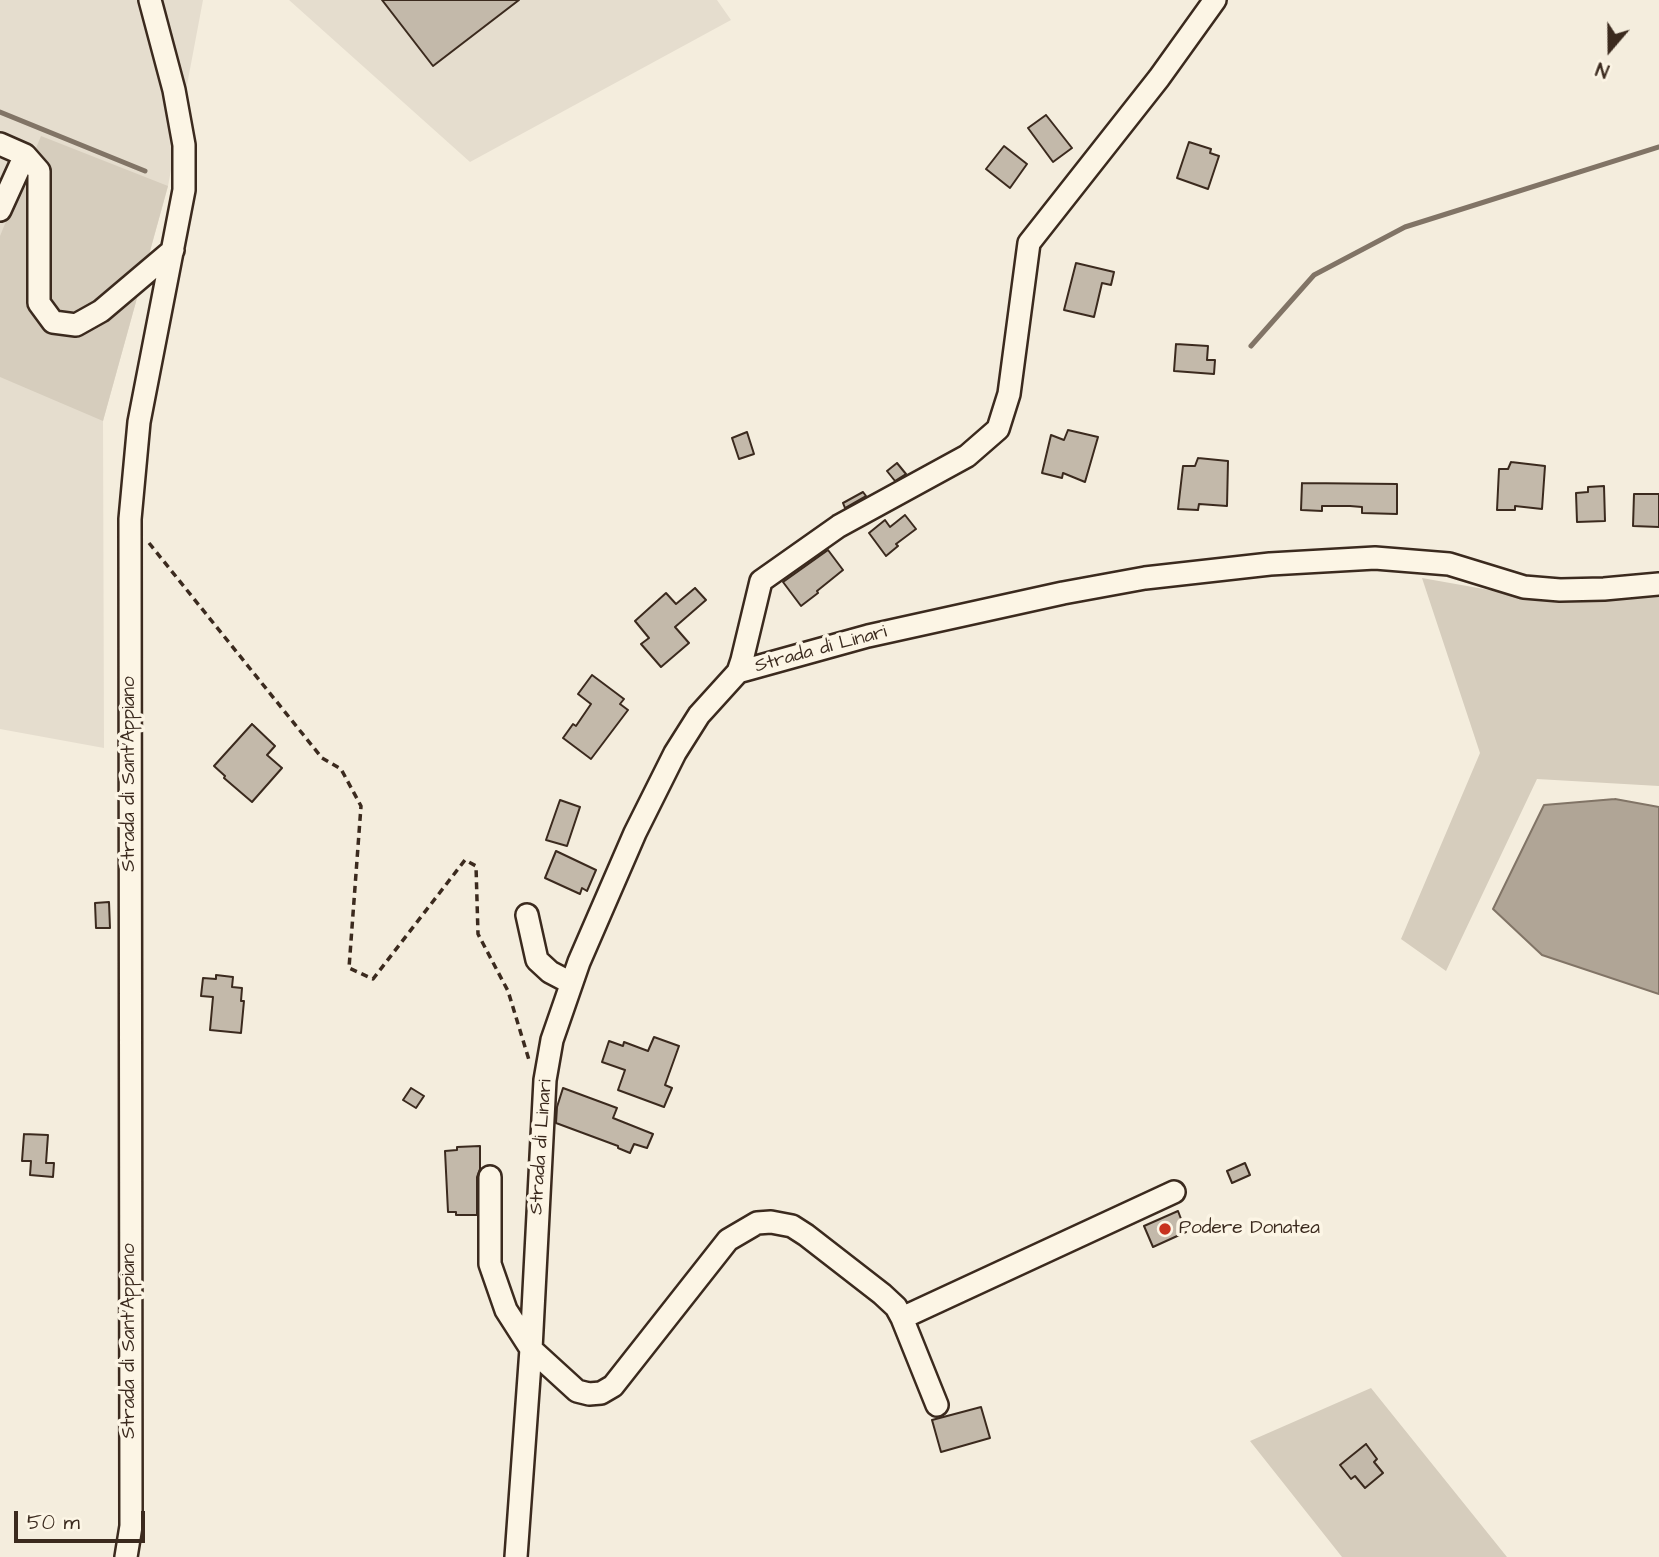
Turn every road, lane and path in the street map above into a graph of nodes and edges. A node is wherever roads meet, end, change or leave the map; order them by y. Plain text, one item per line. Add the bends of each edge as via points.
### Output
1 (150, 0) edge
2 (1215, 0) edge
3 (0, 144) edge
4 (25, 155) junction
5 (0, 210) edge
6 (173, 250) junction
7 (130, 519) junction
8 (1659, 584) edge
9 (738, 672) junction
10 (527, 915) dead end
11 (571, 983) junction
12 (545, 1080) junction
13 (490, 1177) dead end
14 (1174, 1192) dead end
15 (902, 1318) junction
16 (531, 1349) junction
17 (937, 1405) dead end
18 (126, 1557) edge
19 (516, 1557) edge

1 - 6 street, Strada di Sant'Appiano via 184,145 184,190
2 - 9 street via 1030,243 1009,394 998,429 967,456 839,526 761,581
3 - 4 street
4 - 5 street
4 - 6 street via 39,171 39,303 53,322 76,325 101,311
6 - 7 street, Strada di Sant'Appiano via 139,422
7 - 12 path via 323,758 341,769 361,806 349,968 373,979 465,860 476,866 478,934 508,991 530,1065
7 - 18 street, Strada di Sant'Appiano via 131,1526
8 - 9 street, Strada di Linari via 1560,590 1524,587 1449,564 1375,558 1270,564 1063,593 867,636
9 - 11 street, Strada di Linari via 699,715 675,753
10 - 11 street via 537,960
11 - 12 street, Strada di Linari
12 - 16 street, Strada di Linari
13 - 16 street via 490,1264 506,1310
14 - 15 street
15 - 16 street via 882,1294 806,1235 792,1226 757,1223 728,1240 613,1386 601,1393 578,1391
15 - 17 street
16 - 19 street, Strada di Linari

